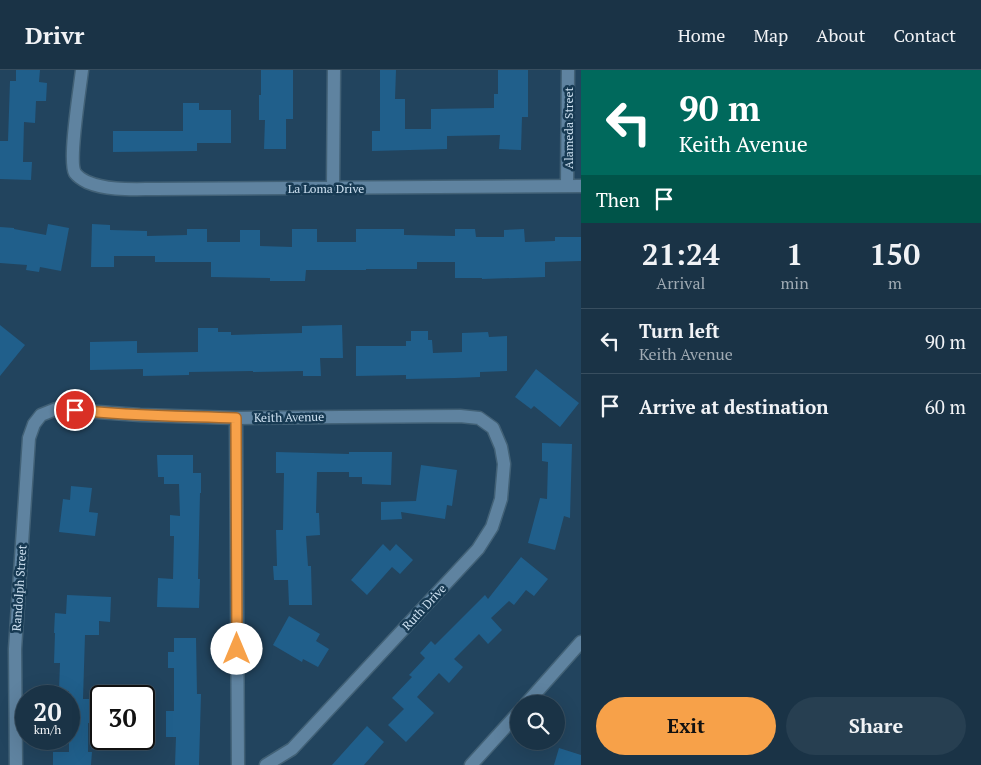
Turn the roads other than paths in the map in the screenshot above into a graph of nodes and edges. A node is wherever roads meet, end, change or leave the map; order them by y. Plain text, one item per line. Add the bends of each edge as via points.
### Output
1 (82, 70) edge
2 (334, 70) edge
3 (568, 70) edge
4 (567, 186) junction
5 (581, 186) edge
6 (333, 188) junction
7 (41, 415) joint
8 (236, 418) junction
9 (479, 418) joint
10 (581, 642) edge
11 (534, 695) edge
12 (510, 722) edge
13 (16, 765) edge
14 (238, 765) edge
15 (266, 765) edge
16 (471, 765) edge

1 - 6 street, La Loma Drive via 73,166 87,182 107,188
2 - 6 street
3 - 4 street, Alameda Street
4 - 5 street, La Loma Drive
4 - 6 street, La Loma Drive
7 - 8 street, Keith Avenue via 56,409
7 - 13 street, Randolph Street via 29,438 15,648
8 - 9 street, Keith Avenue
8 - 14 street
9 - 15 street, Ruth Drive via 493,428 502,447 501,499 492,527 472,556 292,749
10 - 11 street
12 - 16 street

